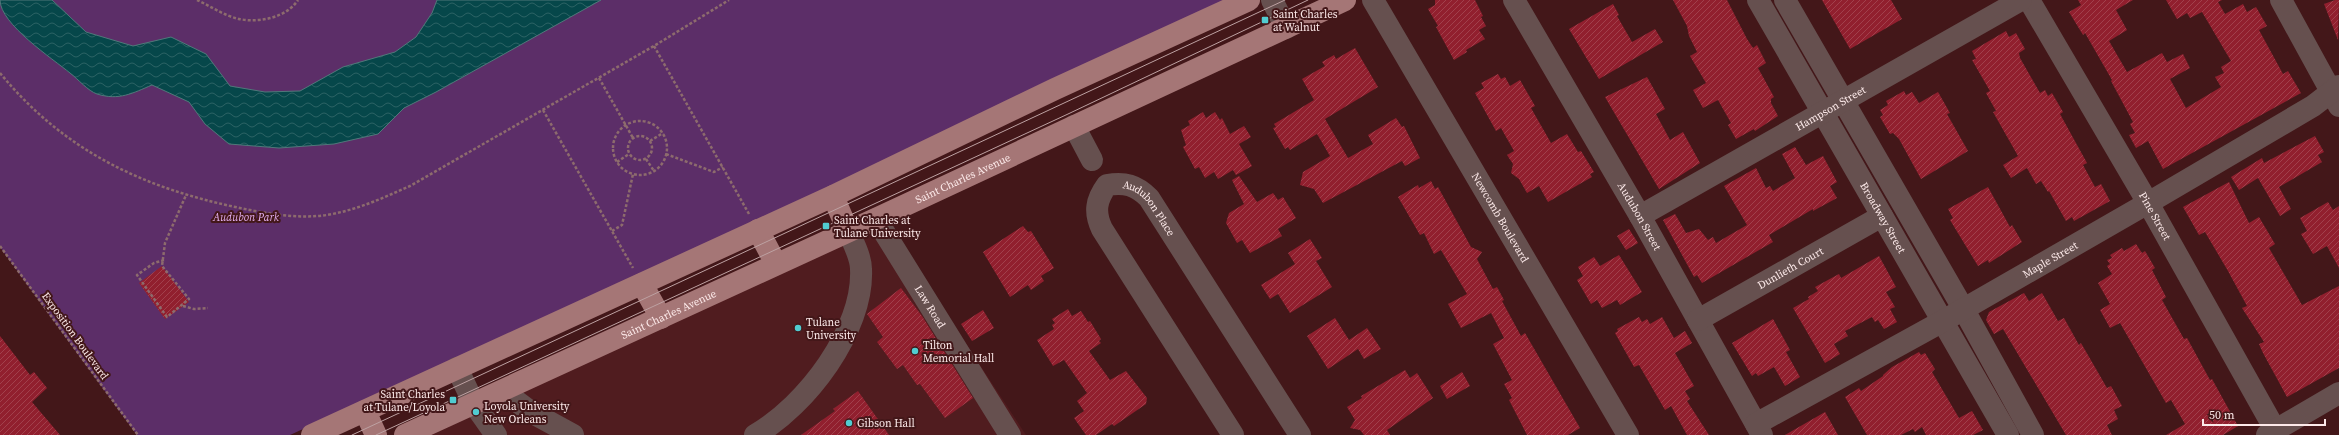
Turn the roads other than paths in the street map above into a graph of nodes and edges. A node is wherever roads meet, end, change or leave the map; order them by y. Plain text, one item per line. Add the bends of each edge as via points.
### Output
1 (1249, 0) edge
2 (1272, 0) edge
3 (1344, 0) edge
4 (1373, 0) edge
5 (1514, 0) edge
6 (1758, 0) edge
7 (1785, 0) edge
8 (2021, 0) edge
9 (2029, 0) edge
10 (2281, 0) edge
11 (1286, 28) junction
12 (2336, 94) edge
13 (1843, 100) junction
14 (1823, 111) junction
15 (1074, 126) junction
16 (1108, 187) junction
17 (833, 196) junction
18 (2148, 203) junction
19 (1640, 216) junction
20 (1882, 216) junction
21 (876, 219) junction
22 (758, 230) junction
23 (848, 231) junction
24 (776, 264) junction
25 (642, 284) junction
26 (1964, 310) junction
27 (660, 318) junction
28 (1698, 320) junction
29 (1942, 322) junction
30 (457, 368) junction
31 (503, 391) junction
32 (2339, 393) edge
33 (474, 404) junction
34 (365, 411) junction
35 (1759, 429) edge
36 (2273, 433) edge
37 (312, 435) edge
38 (376, 435) edge
39 (405, 435) edge
40 (496, 435) edge
41 (573, 435) edge
42 (755, 435) edge
43 (1010, 435) edge
44 (1233, 435) edge
45 (1300, 435) edge
46 (1628, 435) edge
47 (2008, 435) edge
48 (2033, 435) edge

1 - 17 main road via 1055,89
2 - 11 street
3 - 11 main road, Saint Charles Avenue
4 - 46 street, Newcomb Boulevard
5 - 19 street, Audubon Street
6 - 14 street, Broadway Street
7 - 13 street
8 - 13 street, Hampson Street
9 - 18 street, Pine Street
10 - 12 street
11 - 15 main road, Saint Charles Avenue
12 - 18 street, Maple Street
13 - 14 street, Hampson Street
13 - 26 street
14 - 19 street, Hampson Street
14 - 20 street, Broadway Street
15 - 16 street via 1092,160 1099,161
15 - 21 main road, Saint Charles Avenue
16 - 44 street, Audubon Place via 1096,207 1097,220
16 - 45 street, Audubon Place via 1133,185 1149,198
17 - 22 main road
17 - 23 main road
18 - 26 street, Maple Street
18 - 36 street, Pine Street
19 - 28 street, Audubon Street
20 - 28 street, Dunlieth Court
20 - 29 street, Broadway Street
21 - 23 main road, Saint Charles Avenue
21 - 43 street, Law Road
22 - 24 main road
22 - 25 main road
23 - 24 main road, Saint Charles Avenue
23 - 42 street via 862,268 855,306 845,336 820,376 796,404
24 - 27 main road, Saint Charles Avenue
25 - 27 main road
25 - 30 main road
26 - 29 street, Maple Street
26 - 48 street
27 - 31 main road, Saint Charles Avenue
28 - 35 street, Audubon Street
29 - 35 street, Maple Street
29 - 47 street, Broadway Street
30 - 33 street
30 - 34 main road
31 - 33 main road, Saint Charles Avenue
31 - 41 street via 531,412
32 - 36 street
33 - 39 main road, Saint Charles Avenue
33 - 40 street
34 - 37 main road
34 - 38 main road

